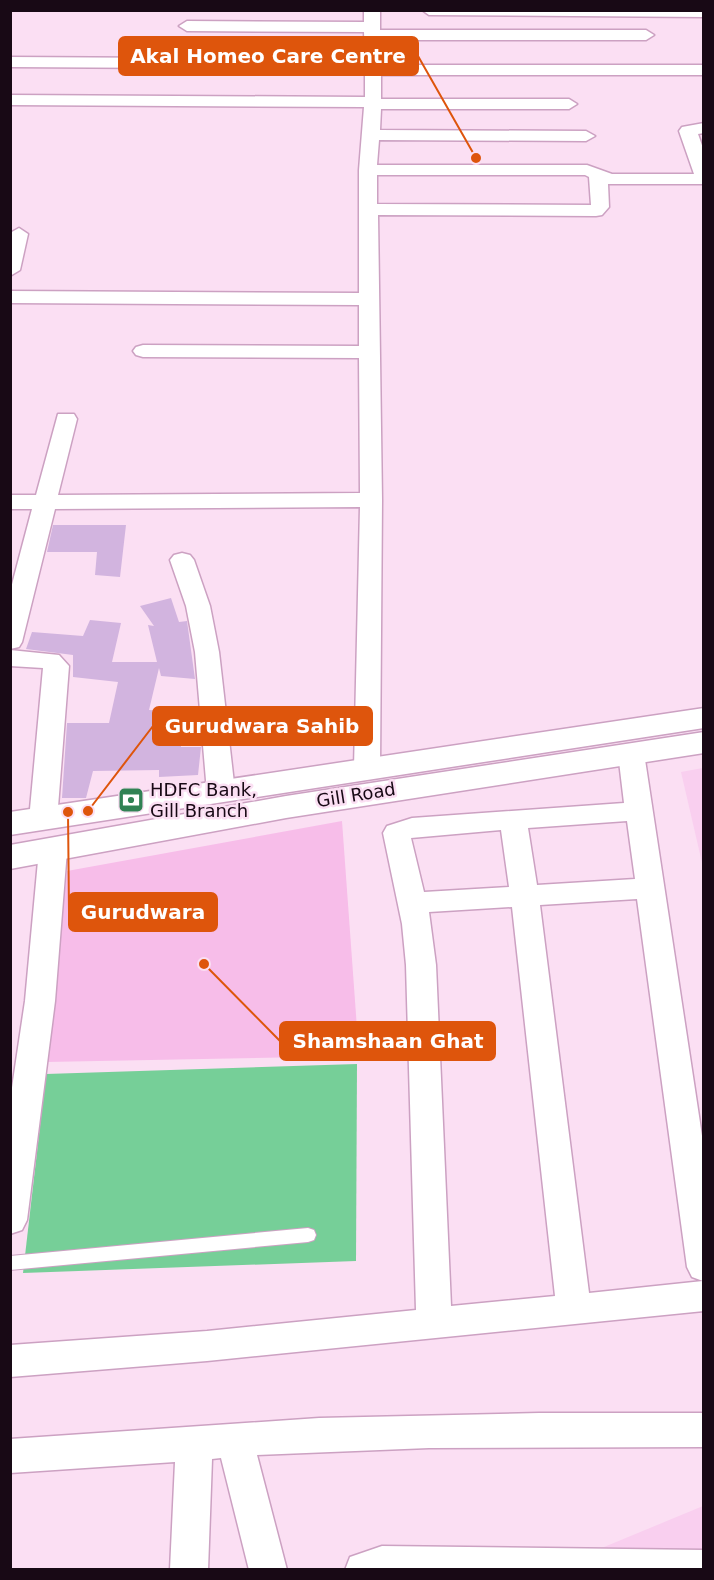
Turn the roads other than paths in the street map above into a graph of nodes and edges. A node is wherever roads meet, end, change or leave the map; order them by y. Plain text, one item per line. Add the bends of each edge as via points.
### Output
1 (429, 10) edge
2 (571, 11) edge
3 (695, 11) edge
4 (372, 24) edge
5 (187, 26) dead end
6 (646, 35) dead end
7 (10, 62) edge
8 (373, 67) junction
9 (704, 70) edge
10 (10, 100) edge
11 (373, 103) junction
12 (569, 104) dead end
13 (704, 128) edge
14 (370, 135) junction
15 (586, 136) dead end
16 (368, 170) junction
17 (598, 174) junction
18 (704, 178) edge
19 (369, 209) junction
20 (19, 234) dead end
21 (10, 270) edge
22 (10, 297) edge
23 (369, 299) junction
24 (143, 351) dead end
25 (370, 352) junction
26 (66, 419) dead end
27 (371, 500) junction
28 (10, 502) edge
29 (46, 502) junction
30 (182, 560) dead end
31 (10, 642) edge
32 (10, 658) edge
33 (704, 718) edge
34 (704, 742) edge
35 (631, 753) junction
36 (367, 768) junction
37 (221, 792) junction
38 (638, 811) junction
39 (513, 819) junction
40 (10, 824) edge
41 (48, 835) junction
42 (10, 857) edge
43 (649, 888) junction
44 (525, 897) junction
45 (411, 903) junction
46 (18, 1112) edge
47 (10, 1220) edge
48 (308, 1235) dead end
49 (10, 1263) edge
50 (704, 1267) edge
51 (704, 1296) edge
52 (574, 1311) junction
53 (434, 1323) junction
54 (10, 1361) edge
55 (704, 1430) edge
56 (235, 1441) junction
57 (194, 1445) junction
58 (10, 1456) edge
59 (534, 1568) edge
60 (189, 1569) edge
61 (268, 1569) edge
62 (364, 1569) edge
63 (704, 1569) edge

1 - 2 street
2 - 3 street
4 - 5 street
4 - 6 street
4 - 8 street
7 - 8 street
8 - 9 street
8 - 11 street
10 - 11 street
11 - 12 street
11 - 14 street
13 - 18 street via 688,131
14 - 15 street
14 - 16 street
16 - 17 street via 587,170
16 - 19 street
17 - 18 street via 610,179
17 - 19 street via 600,207 596,210
19 - 23 street
20 - 21 street
22 - 23 street
23 - 25 street
24 - 25 street
25 - 27 street
26 - 29 street
27 - 29 street
27 - 36 street
28 - 29 street
29 - 31 street
30 - 37 street via 206,641
32 - 41 street via 50,660 56,666
33 - 36 main road, Gill Road
34 - 35 main road, Gill Road
35 - 38 street
35 - 41 main road, Gill Road via 298,805
36 - 37 main road, Gill Road
37 - 41 main road, Gill Road
38 - 39 street
38 - 43 street
39 - 44 street
39 - 45 street via 412,827 398,833
40 - 41 main road, Gill Road
41 - 42 main road, Gill Road
41 - 46 street via 40,1001
43 - 44 street
43 - 50 street
44 - 45 street
44 - 52 street
45 - 53 street via 421,965
46 - 47 street
48 - 49 lane
51 - 52 street
52 - 53 street
53 - 54 street
55 - 56 street via 442,1431
56 - 57 street
56 - 61 street
57 - 58 street
57 - 60 street
59 - 62 street via 382,1564
59 - 63 street

